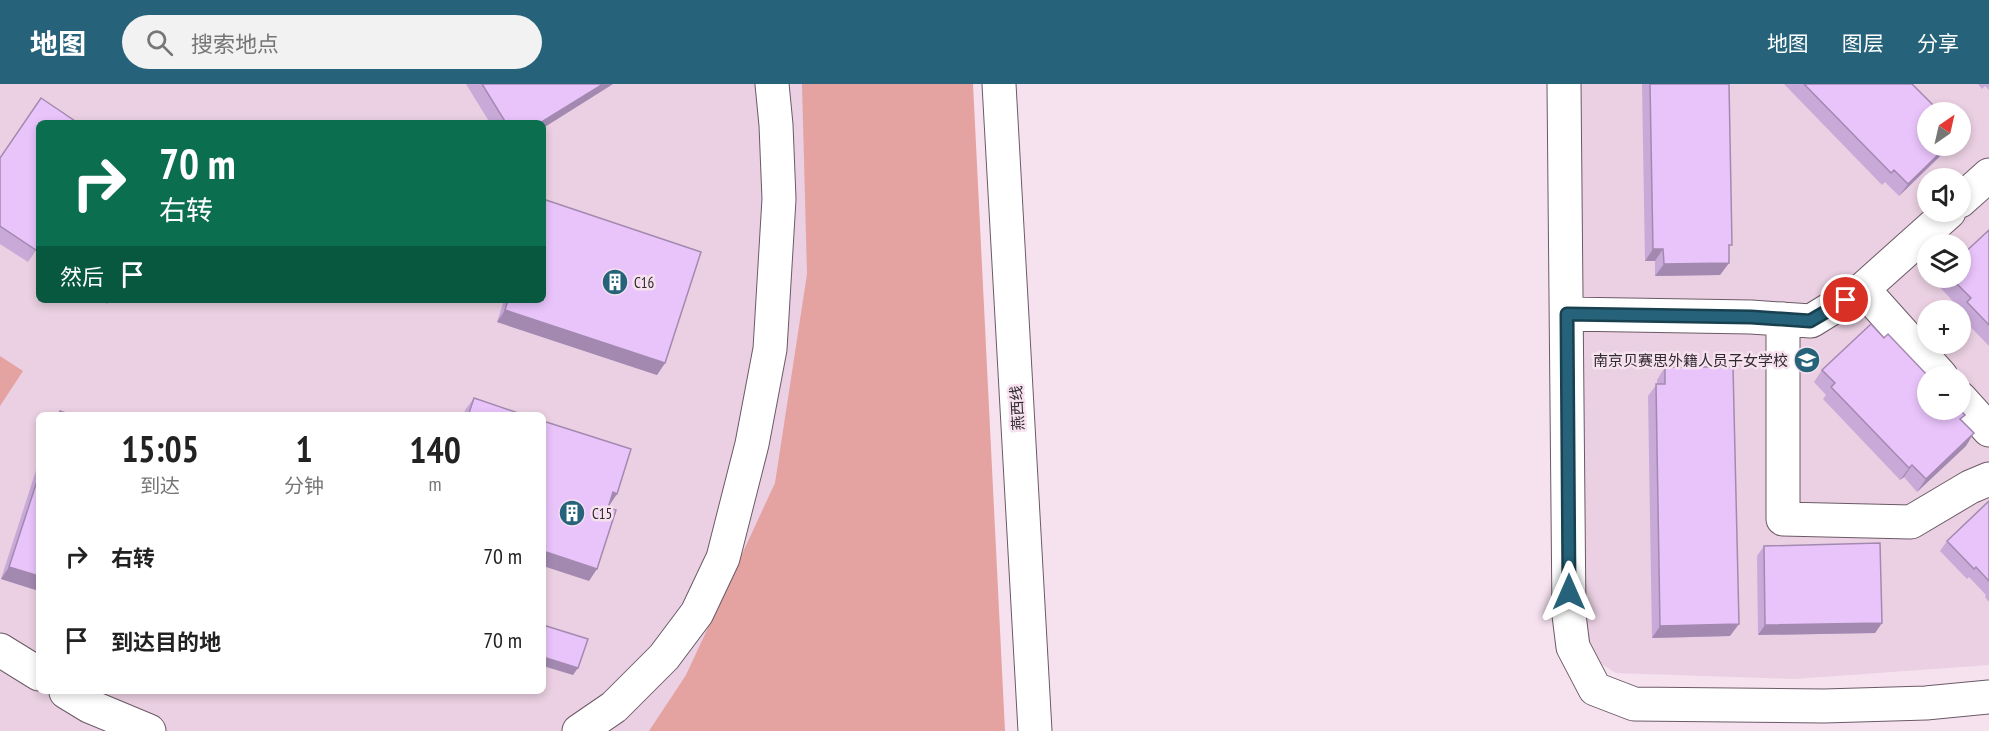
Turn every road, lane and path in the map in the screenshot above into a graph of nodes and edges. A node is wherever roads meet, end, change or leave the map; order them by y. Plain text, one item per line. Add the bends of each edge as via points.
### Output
1 (772, 84) edge
2 (999, 84) edge
3 (1564, 84) edge
4 (1989, 175) edge
5 (1971, 191) edge
6 (1938, 222) edge
7 (1863, 289) junction
8 (1567, 314) junction
9 (1783, 319) junction
10 (1932, 366) edge
11 (1971, 410) edge
12 (1989, 430) edge
13 (1989, 479) edge
14 (0, 650) edge
15 (36, 672) edge
16 (69, 694) edge
17 (1989, 697) edge
18 (149, 731) edge
19 (579, 731) edge
20 (1035, 731) edge

1 - 19 street via 778,199 770,350 752,444 723,558 697,613 664,657 614,707
2 - 20 street, 燕西线
3 - 8 street
4 - 5 street
6 - 7 street
7 - 9 street via 1810,321
7 - 10 street
8 - 9 street
8 - 17 street via 1569,615 1573,647 1595,689 1634,704 1824,706
9 - 13 street via 1783,519 1911,522
11 - 12 street
14 - 15 street
16 - 18 street

